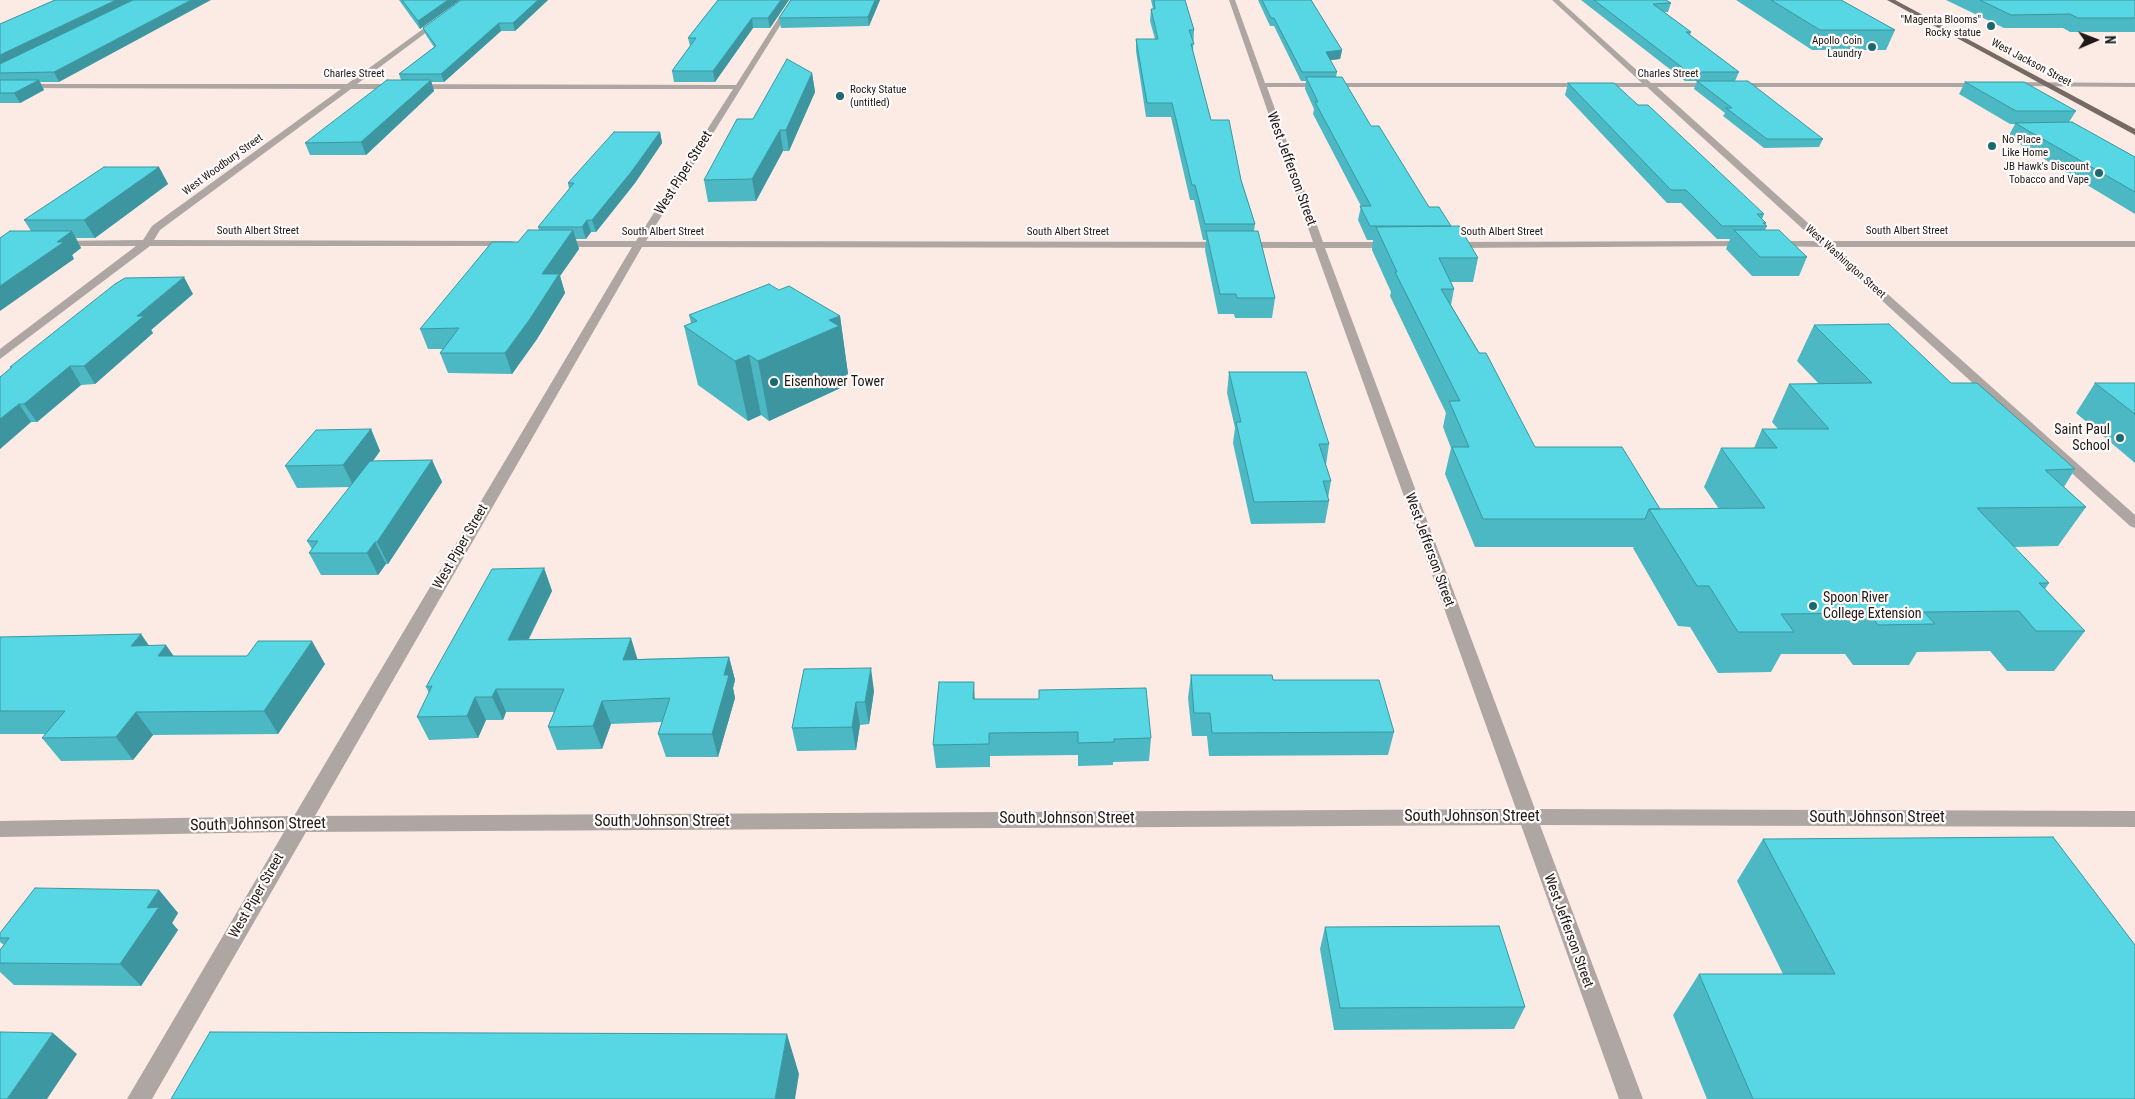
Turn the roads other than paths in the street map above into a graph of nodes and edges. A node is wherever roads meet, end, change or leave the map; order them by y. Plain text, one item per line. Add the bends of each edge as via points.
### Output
1 (467, 0) edge
2 (793, 0) edge
3 (1232, 0) edge
4 (1555, 0) edge
5 (1890, 0) edge
6 (1993, 84) edge
7 (2002, 84) edge
8 (2047, 84) junction
9 (1261, 85) junction
10 (1650, 85) junction
11 (2135, 85) edge
12 (0, 86) edge
13 (351, 86) junction
14 (738, 87) junction
15 (2135, 132) edge
16 (48, 243) edge
17 (146, 244) junction
18 (521, 244) edge
19 (541, 244) edge
20 (639, 244) junction
21 (1824, 244) junction
22 (2135, 244) edge
23 (1319, 245) junction
24 (1406, 245) edge
25 (1436, 245) edge
26 (0, 355) edge
27 (2135, 522) edge
28 (1526, 816) junction
29 (2135, 819) edge
30 (298, 824) junction
31 (0, 829) edge
32 (139, 1099) edge
33 (1631, 1099) edge

1 - 13 street, West Woodbury Street
2 - 14 street, West Piper Street
3 - 9 street, West Jefferson Street
4 - 10 street, West Washington Street
5 - 8 main road, West Jackson Street
6 - 10 street, Charles Street
7 - 8 street
8 - 11 street
8 - 15 main road, West Jackson Street
9 - 10 street, Charles Street
9 - 23 street, West Jefferson Street
10 - 21 street, West Washington Street
12 - 13 street, Charles Street
13 - 14 street, Charles Street
13 - 17 street, West Woodbury Street via 156,228
14 - 20 street, West Piper Street
16 - 17 street, South Albert Street
17 - 18 street, South Albert Street
17 - 26 street, West Woodbury Street
19 - 20 street, South Albert Street
20 - 23 street, South Albert Street
20 - 30 street, West Piper Street
21 - 22 street, South Albert Street
21 - 25 street, South Albert Street
21 - 27 street, West Washington Street
23 - 24 street, South Albert Street
23 - 28 street, West Jefferson Street
28 - 29 street, South Johnson Street
28 - 30 street, South Johnson Street
28 - 33 street, West Jefferson Street
30 - 31 street, South Johnson Street
30 - 32 street, West Piper Street

